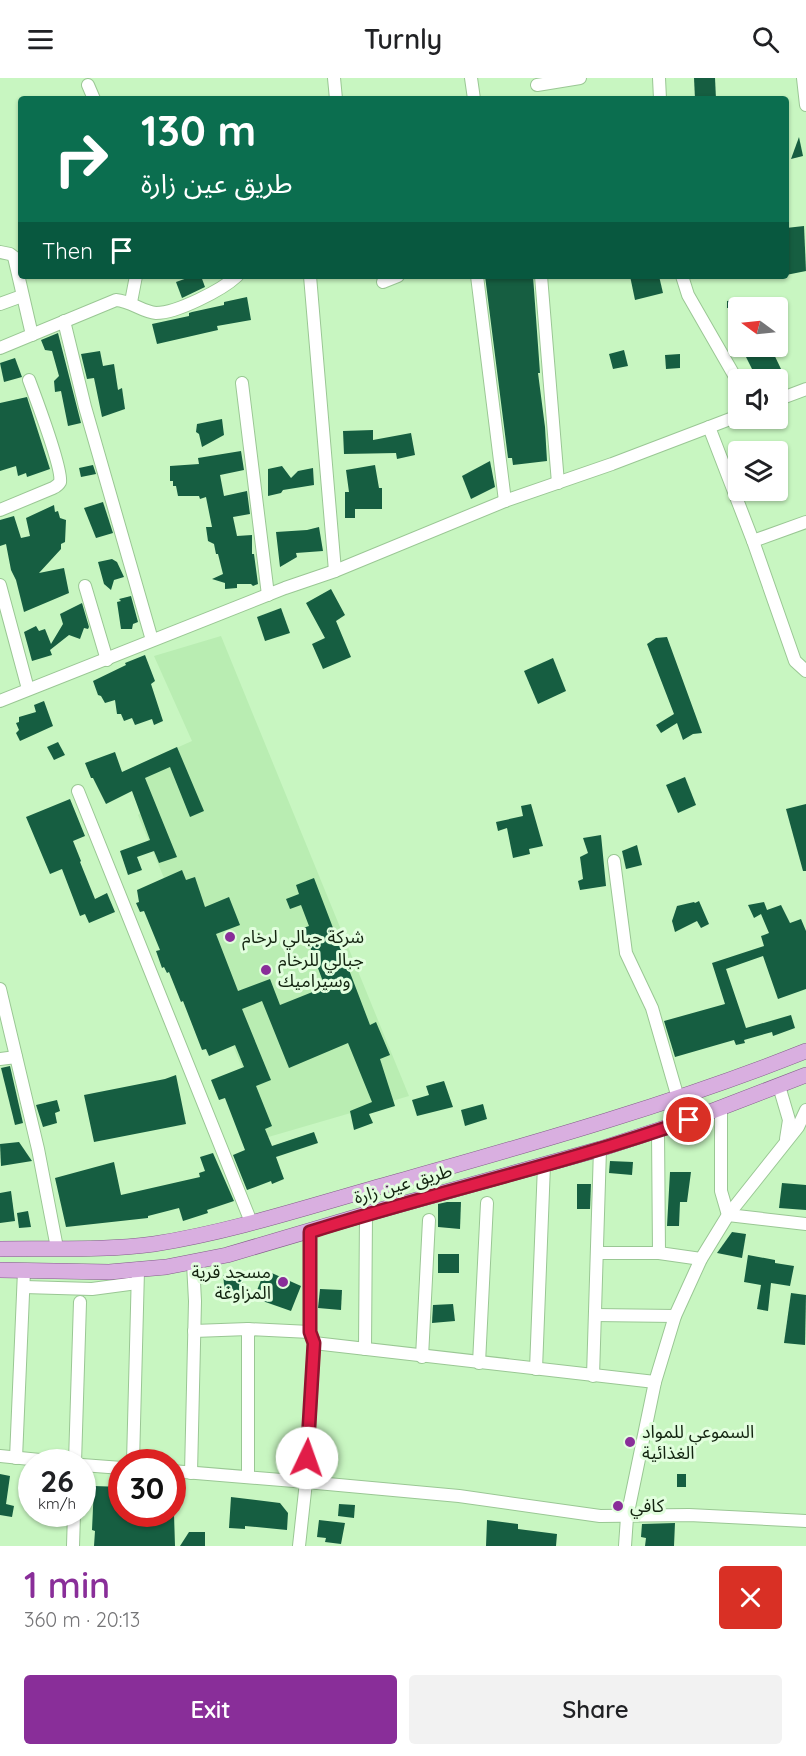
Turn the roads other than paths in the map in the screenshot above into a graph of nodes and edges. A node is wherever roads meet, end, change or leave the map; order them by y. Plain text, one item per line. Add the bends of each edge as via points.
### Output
1 (334, 78) edge
2 (471, 78) edge
3 (580, 78) edge
4 (659, 78) edge
5 (803, 78) edge
6 (88, 85) dead end
7 (537, 85) dead end
8 (93, 96) edge
9 (336, 96) edge
10 (474, 96) edge
11 (660, 96) edge
12 (806, 105) edge
13 (0, 252) edge
14 (18, 276) edge
15 (19, 279) edge
16 (135, 279) edge
17 (234, 279) edge
18 (310, 279) edge
19 (390, 279) edge
20 (477, 279) edge
21 (541, 279) edge
22 (683, 279) edge
23 (383, 282) dead end
24 (22, 296) junction
25 (131, 303) junction
26 (0, 304) edge
27 (64, 321) junction
28 (32, 335) junction
29 (0, 348) edge
30 (731, 369) edge
31 (29, 380) dead end
32 (242, 383) dead end
33 (806, 389) edge
34 (788, 396) edge
35 (728, 420) edge
36 (709, 427) junction
37 (558, 483) junction
38 (505, 501) junction
39 (0, 510) edge
40 (806, 522) edge
41 (753, 541) junction
42 (335, 572) junction
43 (0, 585) edge
44 (85, 586) dead end
45 (268, 595) junction
46 (152, 640) junction
47 (107, 660) junction
48 (806, 671) edge
49 (28, 689) junction
50 (0, 701) edge
51 (78, 791) dead end
52 (614, 861) dead end
53 (0, 989) edge
54 (806, 1051) edge
55 (16, 1057) junction
56 (0, 1059) edge
57 (806, 1075) edge
58 (779, 1086) junction
59 (678, 1098) junction
60 (721, 1108) junction
61 (806, 1110) edge
62 (658, 1131) junction
63 (785, 1143) junction
64 (600, 1149) junction
65 (544, 1165) junction
66 (487, 1203) dead end
67 (366, 1214) junction
68 (728, 1215) junction
69 (429, 1220) dead end
70 (251, 1222) junction
71 (806, 1224) edge
72 (310, 1232) junction
73 (57, 1248) junction
74 (0, 1249) edge
75 (598, 1253) junction
76 (659, 1253) junction
77 (701, 1259) junction
78 (193, 1263) junction
79 (0, 1270) edge
80 (24, 1271) junction
81 (137, 1276) junction
82 (24, 1287) junction
83 (80, 1302) dead end
84 (595, 1315) junction
85 (675, 1316) junction
86 (248, 1329) junction
87 (194, 1331) junction
88 (312, 1338) junction
89 (365, 1348) junction
90 (422, 1357) junction
91 (479, 1363) junction
92 (536, 1370) junction
93 (593, 1376) junction
94 (655, 1382) junction
95 (75, 1449) edge
96 (133, 1449) edge
97 (0, 1456) edge
98 (16, 1458) joint
99 (186, 1473) edge
100 (191, 1473) junction
101 (248, 1477) junction
102 (306, 1482) junction
103 (627, 1517) junction
104 (806, 1521) edge
105 (74, 1527) edge
106 (73, 1546) edge
107 (300, 1546) edge
108 (625, 1546) edge

1 - 9 street
2 - 10 street
3 - 7 street
4 - 11 street
5 - 12 street
6 - 8 street
13 - 14 street via 14,257
15 - 24 street
16 - 25 street
17 - 25 street via 208,295 165,312 146,311
18 - 42 street
19 - 23 street
20 - 38 street
21 - 37 street
22 - 30 street via 688,295
24 - 26 street
24 - 28 street
25 - 27 street via 116,300
27 - 28 street
27 - 46 street
28 - 29 street
31 - 39 street via 60,481 53,488
32 - 45 street
33 - 34 street
35 - 36 street
36 - 37 street
36 - 41 street
37 - 38 street
38 - 42 street
40 - 41 street
41 - 48 street via 795,661
42 - 45 street
43 - 49 street
44 - 47 street
45 - 46 street
46 - 47 street
47 - 49 street
49 - 50 street
51 - 70 street
52 - 59 street via 626,953 652,1008
53 - 55 street
54 - 59 main road, طريق عين زارة
55 - 56 street
55 - 73 street
57 - 58 main road, طريق عين زارة
58 - 60 main road, طريق عين زارة
58 - 63 street via 789,1120
59 - 70 main road, طريق عين زارة
60 - 62 main road, طريق عين زارة
60 - 68 street via 721,1191
61 - 63 street
62 - 64 main road, طريق عين زارة
62 - 76 street
63 - 68 street
64 - 65 main road, طريق عين زارة
64 - 75 street
65 - 67 main road, طريق عين زارة
65 - 92 street
66 - 91 street
67 - 72 main road, طريق عين زارة
67 - 89 street
68 - 71 street
68 - 77 street
69 - 90 street
70 - 73 main road, طريق عين زارة via 154,1244
72 - 78 main road, طريق عين زارة
72 - 88 street
73 - 74 main road, طريق عين زارة
75 - 76 street
75 - 84 street
76 - 77 street
77 - 85 street
78 - 81 main road, طريق عين زارة
78 - 87 street
79 - 80 main road, طريق عين زارة
80 - 81 main road, طريق عين زارة
80 - 82 street
81 - 82 street via 81,1289
81 - 96 street
82 - 98 street
83 - 95 street
84 - 85 street
84 - 93 street
85 - 94 street
86 - 87 street
86 - 88 street
86 - 101 street
87 - 100 street
88 - 89 street
88 - 102 street
89 - 90 street
90 - 91 street
91 - 92 street
92 - 93 street
93 - 94 street
94 - 103 street
97 - 98 street
99 - 100 street
100 - 101 street
101 - 102 street
102 - 103 street
102 - 107 street
103 - 104 street via 689,1515
103 - 108 street
105 - 106 street

